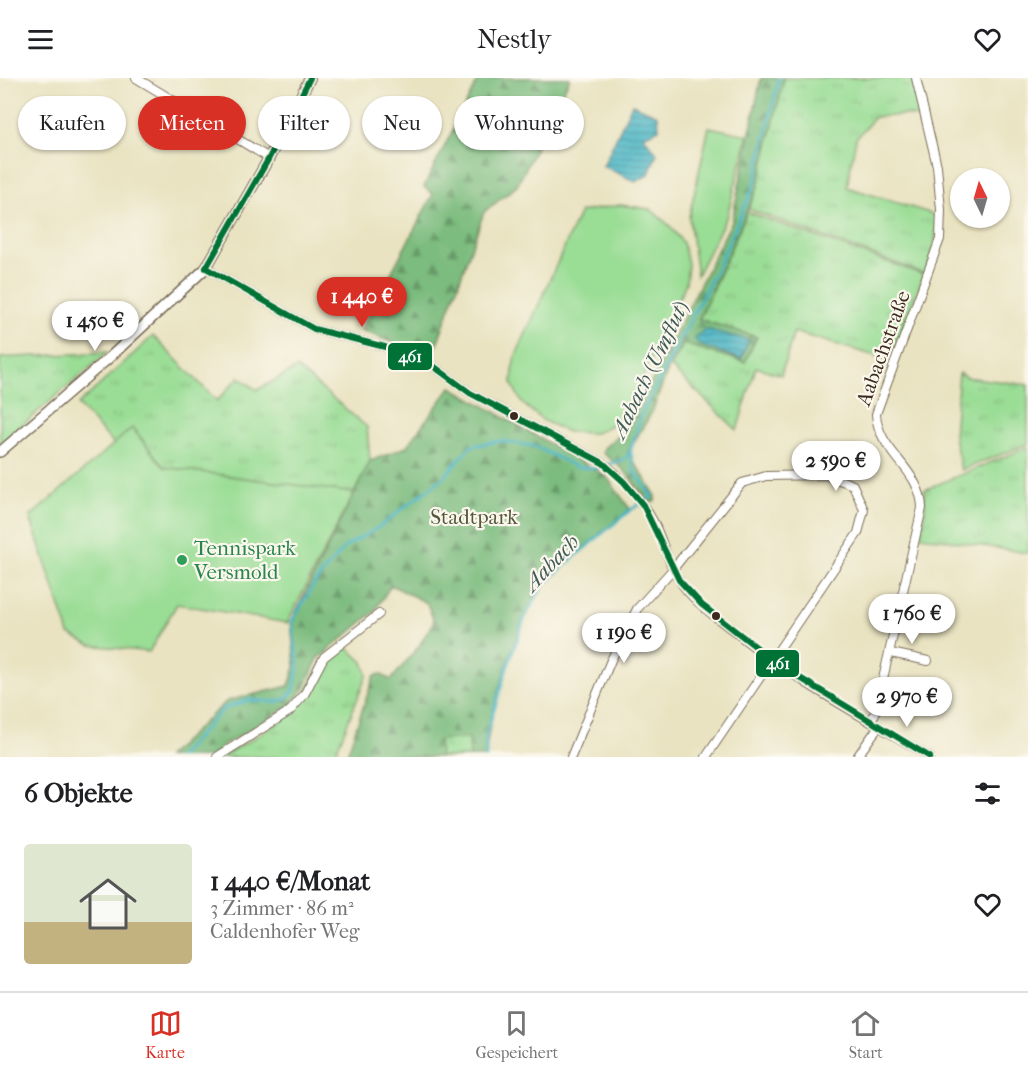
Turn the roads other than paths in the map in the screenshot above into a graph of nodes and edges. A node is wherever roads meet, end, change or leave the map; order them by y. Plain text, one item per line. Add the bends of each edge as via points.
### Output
1 (136, 78) edge
2 (309, 78) edge
3 (916, 78) edge
4 (269, 159) junction
5 (206, 268) junction
6 (0, 452) edge
7 (673, 569) junction
8 (379, 614) dead end
9 (891, 653) junction
10 (771, 661) junction
11 (928, 661) dead end
12 (870, 721) junction
13 (879, 726) junction
14 (217, 757) edge
15 (571, 757) edge
16 (706, 757) edge
17 (857, 757) edge
18 (930, 757) edge

1 - 4 street
2 - 4 street
3 - 9 street, Aabachstraße via 931,138 941,210 940,239 876,414 880,437 912,477 922,497 921,521
4 - 5 street
5 - 6 street
5 - 7 street via 314,329 385,347 432,365 470,393 603,463 642,504
7 - 10 street via 702,606
7 - 10 street via 742,483 766,476 826,475 853,485 864,510 858,533
7 - 15 street via 637,609
8 - 14 street via 324,657 304,695 290,711
9 - 11 street
9 - 12 street, Aabachstraße
10 - 12 street
10 - 16 street
12 - 13 street
13 - 17 street
13 - 18 street

